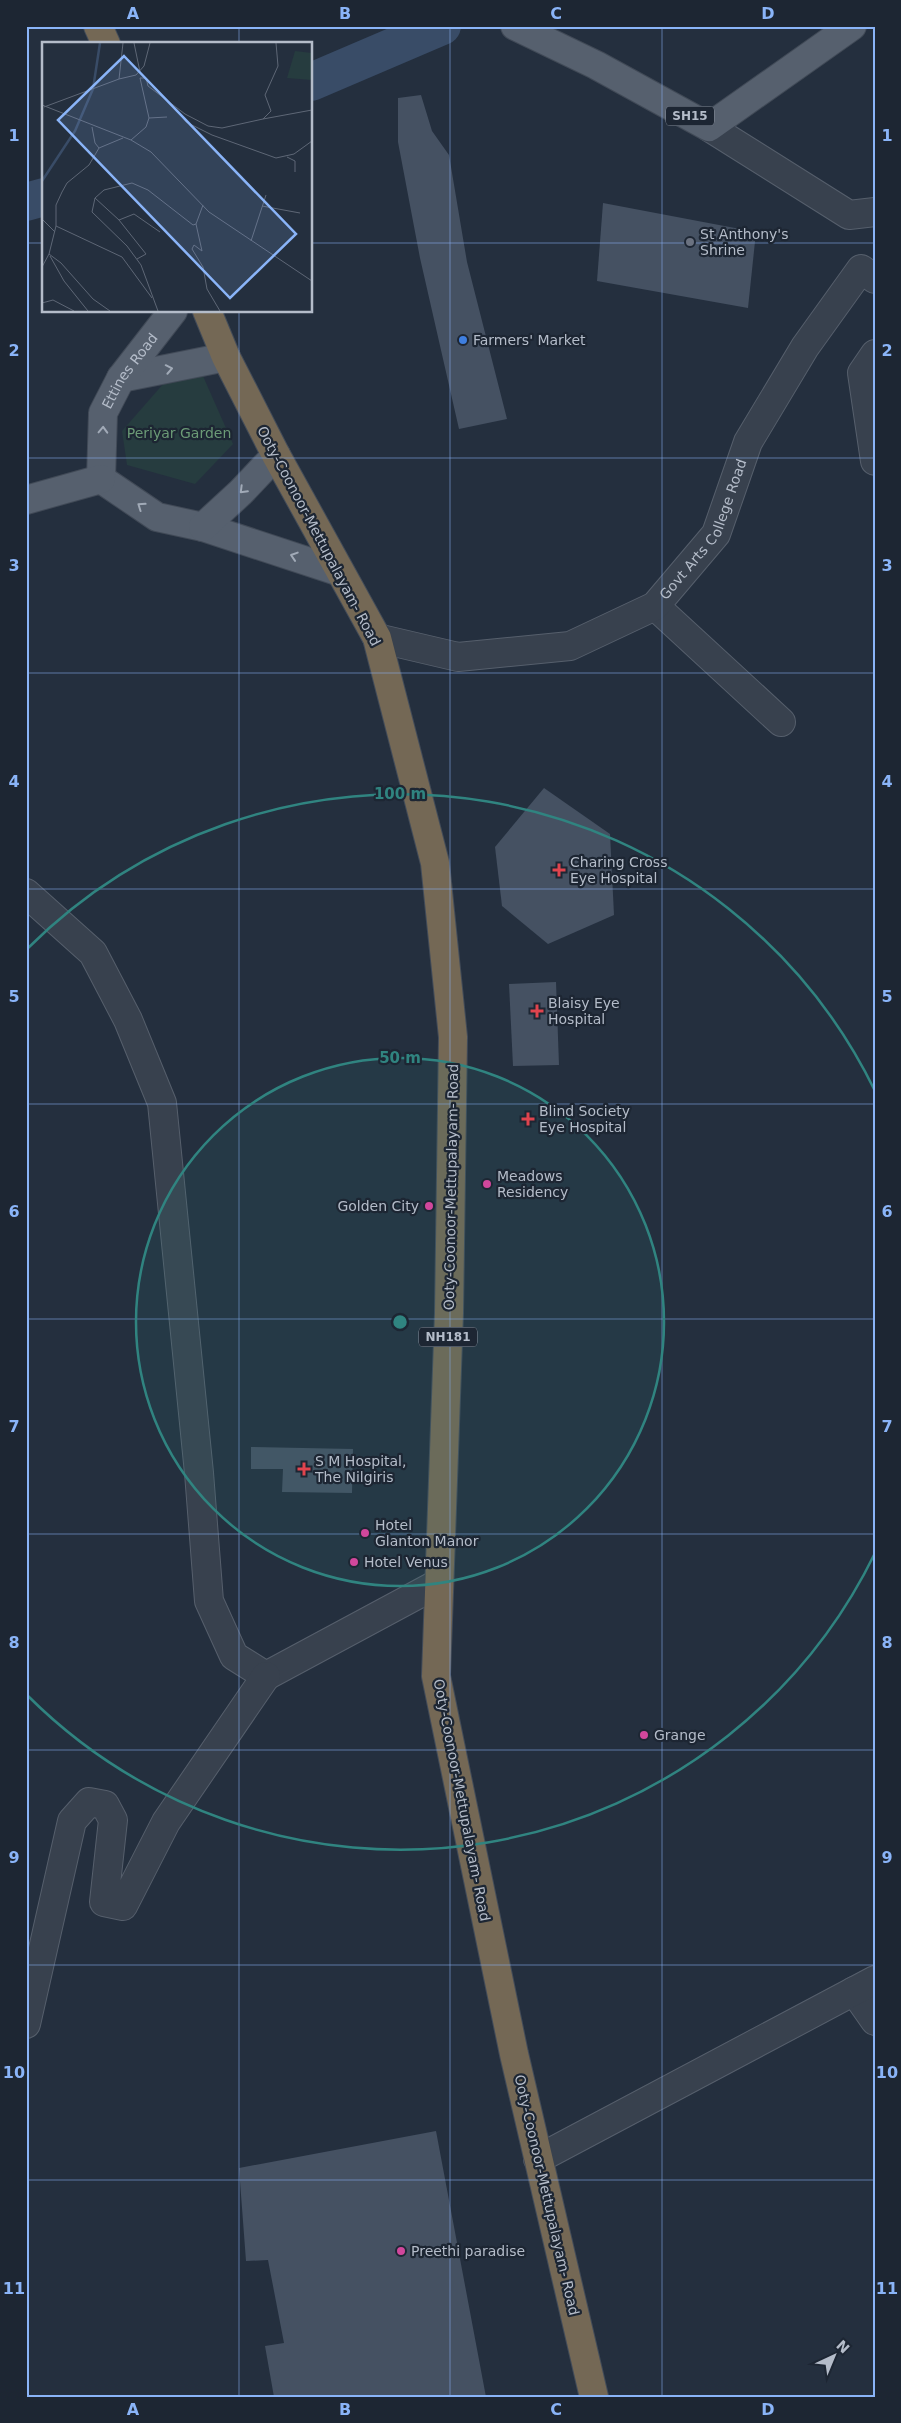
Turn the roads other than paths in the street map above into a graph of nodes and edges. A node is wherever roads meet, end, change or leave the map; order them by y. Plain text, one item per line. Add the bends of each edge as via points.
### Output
1 (98, 26) edge
2 (515, 26) edge
3 (852, 26) edge
4 (105, 42) edge
5 (709, 126) junction
6 (875, 212) edge
7 (870, 267) edge
8 (172, 312) edge
9 (206, 312) edge
10 (875, 354) edge
11 (226, 357) junction
12 (121, 378) junction
13 (276, 455) junction
14 (875, 461) edge
15 (101, 479) junction
16 (26, 500) edge
17 (203, 527) junction
18 (340, 572) junction
19 (655, 606) junction
20 (377, 638) junction
21 (781, 722) dead end
22 (26, 893) edge
23 (440, 1583) junction
24 (266, 1676) junction
25 (864, 1985) edge
26 (875, 2021) edge
27 (26, 2024) edge
28 (538, 2159) junction
29 (594, 2397) edge

1 - 4 highway
2 - 5 main road, SH15
3 - 5 main road, SH15
5 - 6 street via 849,215
7 - 19 street, Govt Arts College Road via 805,347 748,442 716,534
8 - 12 main road, Ettines Road
9 - 11 highway, Ooty-Coonoor-Mettupalayam- Road / NH181
10 - 14 street via 862,373
12 -> 11 main road
11 - 13 highway, Ooty-Coonoor-Mettupalayam- Road / NH181
15 -> 12 main road, Ettines Road via 103,413
13 -> 17 main road
13 - 18 highway, Ooty-Coonoor-Mettupalayam- Road / NH181
15 - 16 main road
17 -> 15 main road via 157,518
18 -> 17 main road
18 - 20 highway, Ooty-Coonoor-Mettupalayam- Road / NH181
19 - 20 street, Govt Arts College Road via 570,646 458,657
19 - 21 street
20 - 23 highway, Ooty-Coonoor-Mettupalayam- Road / NH181 via 436,862 453,1037 449,1313
22 - 24 street via 93,953 128,1020 162,1103 208,1601 234,1656
23 - 24 street
23 - 28 highway, Ooty-Coonoor-Mettupalayam- Road / NH181 via 436,1676
24 - 27 street via 166,1822 123,1906 104,1902 113,1820 104,1805 89,1802 72,1821
25 - 26 street
25 - 28 street
28 - 29 highway, Ooty-Coonoor-Mettupalayam- Road / NH181

